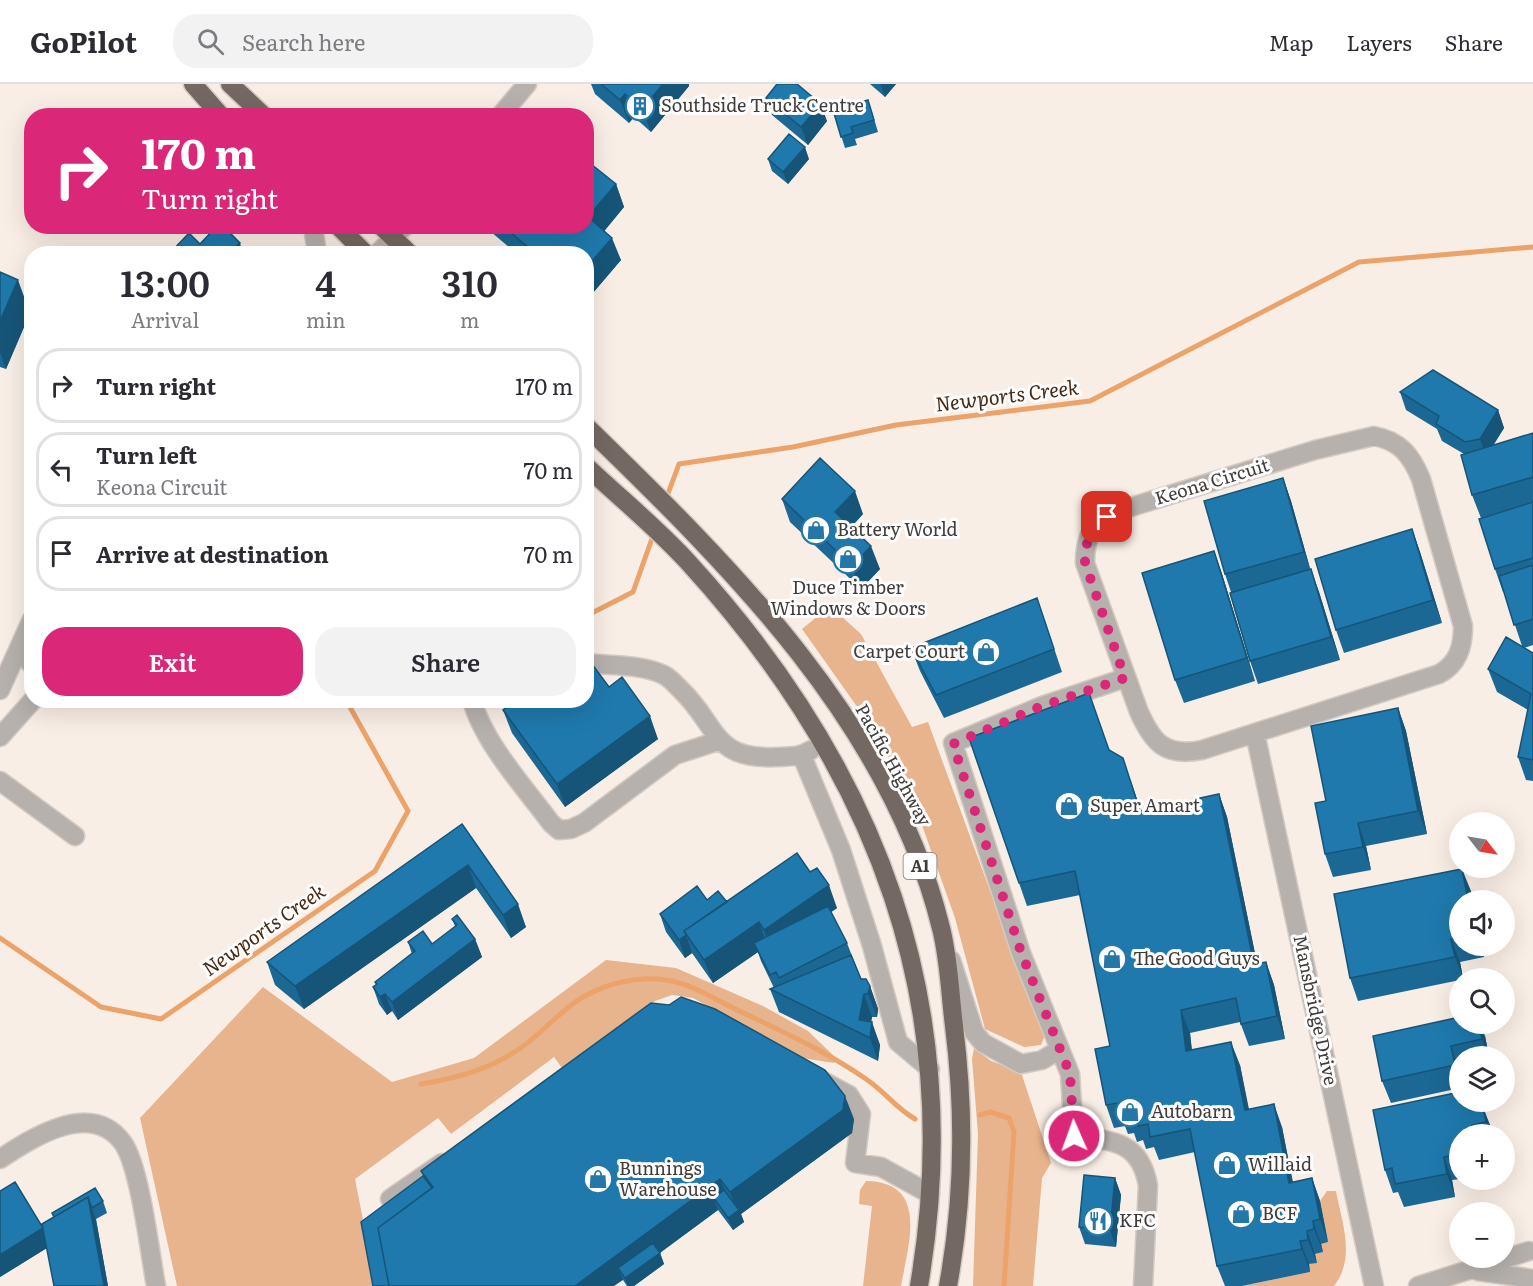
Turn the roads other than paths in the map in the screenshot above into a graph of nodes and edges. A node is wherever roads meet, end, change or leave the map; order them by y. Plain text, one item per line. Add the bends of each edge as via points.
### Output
1 (193, 84) edge
2 (230, 84) edge
3 (527, 84) edge
4 (214, 108) edge
5 (256, 108) edge
6 (507, 108) edge
7 (346, 234) edge
8 (358, 246) edge
9 (594, 434) edge
10 (594, 473) edge
11 (24, 638) joint
12 (24, 656) edge
13 (594, 664) edge
14 (1125, 678) junction
15 (0, 690) edge
16 (26, 708) edge
17 (474, 708) edge
18 (1255, 733) junction
19 (0, 737) edge
20 (718, 741) junction
21 (822, 743) junction
22 (802, 756) junction
23 (0, 781) edge
24 (75, 836) dead end
25 (942, 929) junction
26 (1059, 1050) junction
27 (930, 1069) junction
28 (808, 1073) edge
29 (456, 1152) edge
30 (0, 1159) edge
31 (930, 1194) junction
32 (390, 1199) edge
33 (1531, 1248) edge
34 (1473, 1270) junction
35 (1533, 1274) edge
36 (1533, 1279) edge
37 (156, 1286) edge
38 (919, 1286) edge
39 (948, 1286) edge
40 (1143, 1286) edge
41 (1374, 1286) edge
42 (1418, 1286) edge

1 - 4 highway
2 - 5 highway
3 - 6 street
7 - 8 highway
9 - 25 highway, Pacific Highway / A1 via 773,620 823,685 866,751 909,837
10 - 21 highway, A1 via 669,543 731,611 766,656
11 - 12 street
11 - 15 street
13 - 20 street via 650,669 666,675 689,697
14 - 18 street, Keona Circuit via 1148,733 1171,751 1202,750
14 - 18 street, Keona Circuit via 1085,563 1085,543 1097,523 1118,511 1315,450 1353,439 1384,438 1403,448 1421,479 1463,626 1463,641 1456,660 1439,674
14 - 26 street via 1042,706 953,744 1021,952
16 - 19 street
17 - 20 street via 501,755 551,824 560,830 584,823 675,755
18 - 41 street, Mansbridge Drive
20 - 22 street via 754,758
21 - 22 street
21 - 27 highway, A1 via 864,821 897,907 919,987
22 - 27 street via 841,850 898,1042
23 - 24 street
25 - 26 street via 974,1032 983,1043 1021,1064 1042,1060
25 - 39 highway, Pacific Highway / A1 via 957,1052 963,1166 958,1233
26 - 40 street via 1073,1085 1074,1136 1119,1143 1138,1157 1146,1170
27 - 31 highway, A1
28 - 31 street via 849,1095 861,1114 855,1163 881,1167
29 - 32 street
30 - 37 street via 62,1125 83,1124 114,1135 123,1143 133,1166
31 - 38 highway, A1
33 - 34 street
33 - 35 street via 1528,1265
34 - 36 street
34 - 42 street

